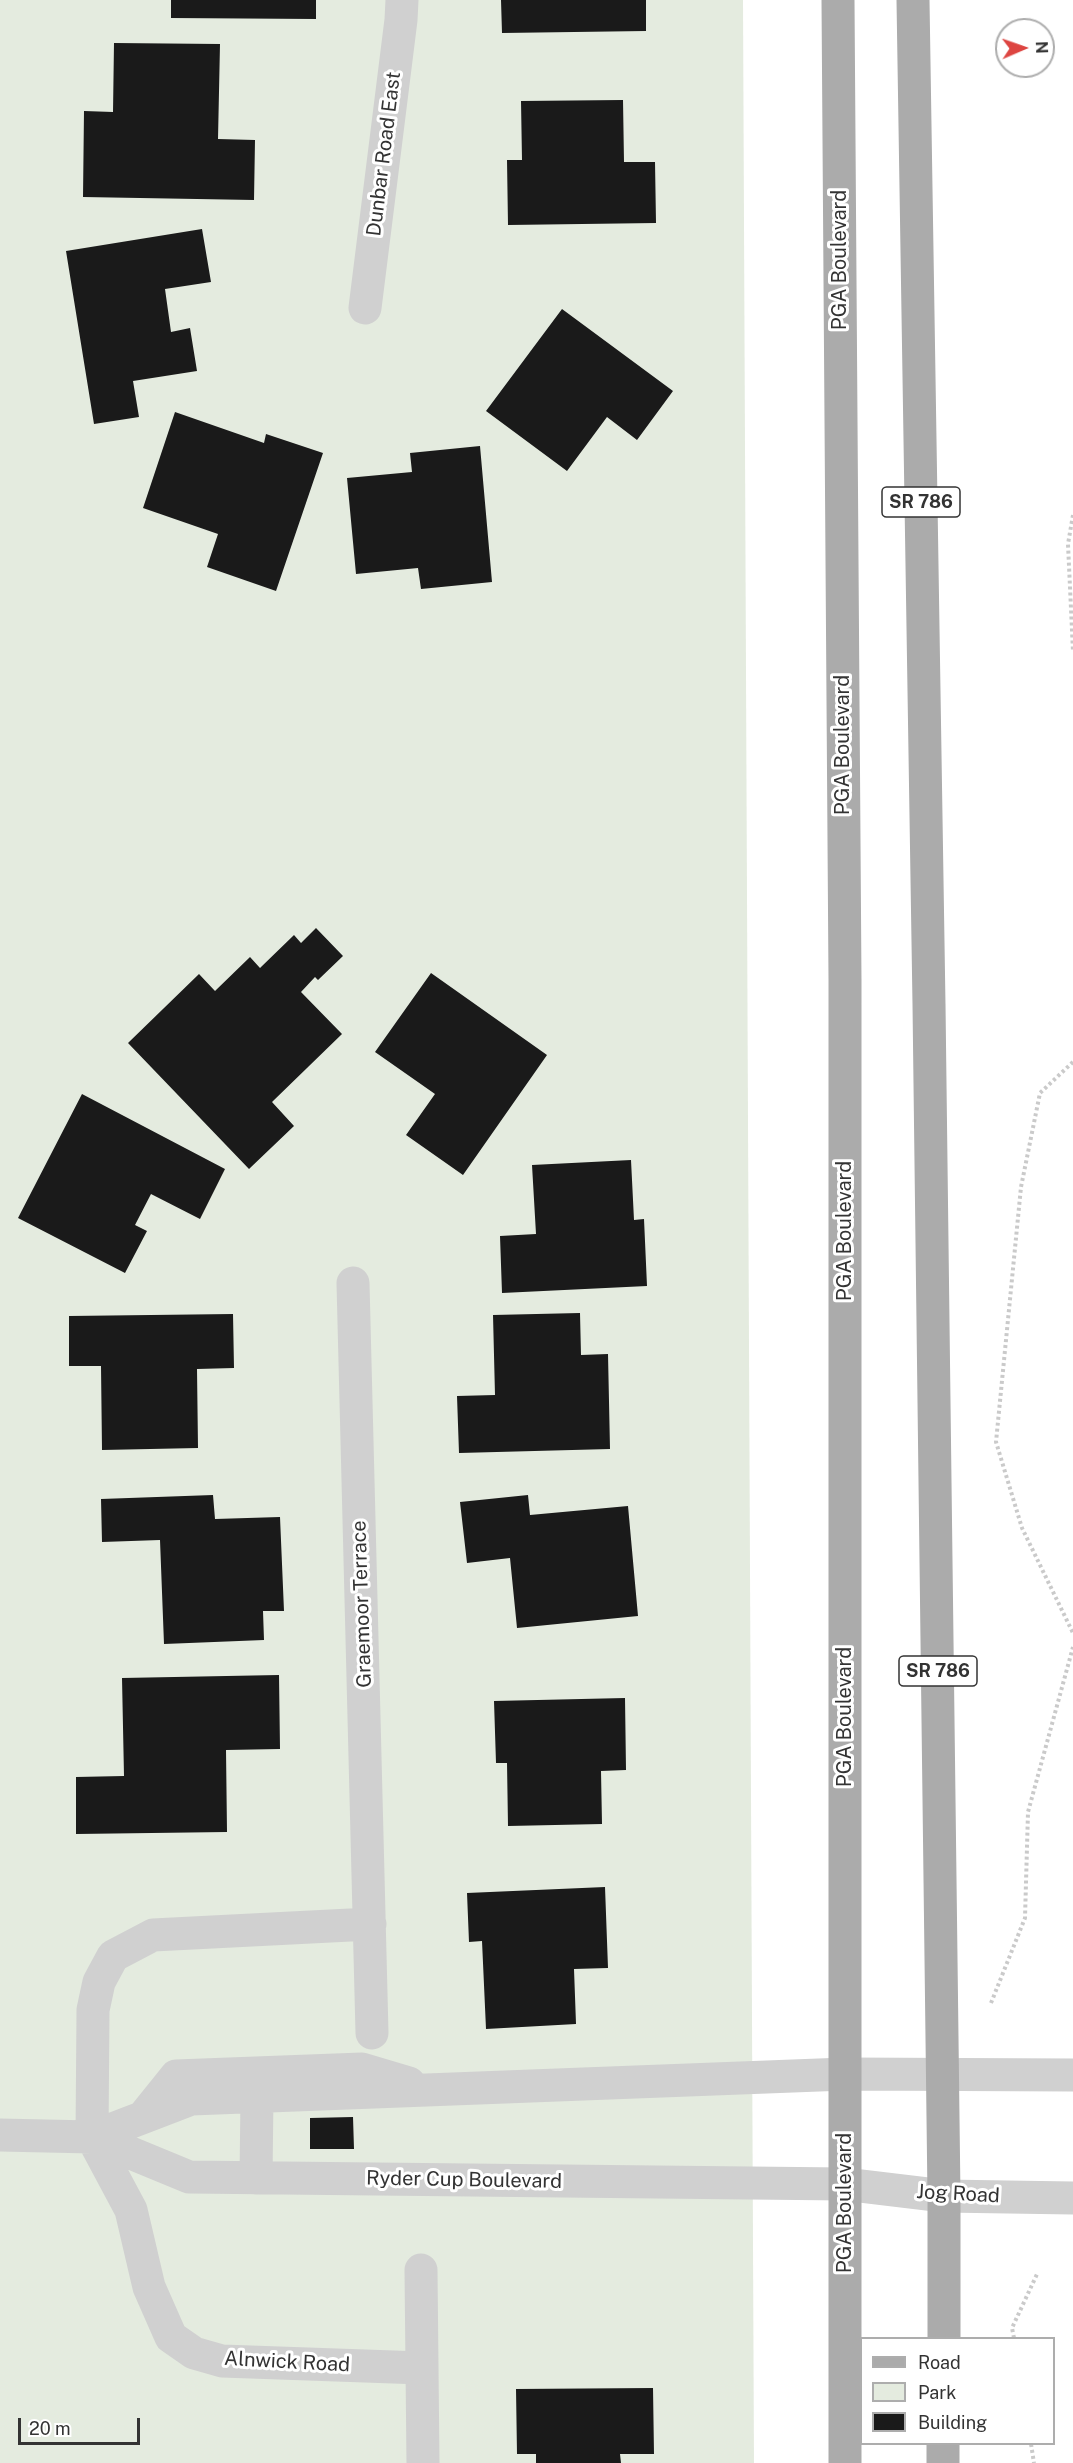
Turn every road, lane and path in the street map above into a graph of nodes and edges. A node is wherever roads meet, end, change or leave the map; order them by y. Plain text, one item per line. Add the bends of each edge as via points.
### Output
1 (402, 0) edge
2 (838, 0) edge
3 (913, 0) edge
4 (365, 308) dead end
5 (1073, 515) edge
6 (1073, 652) edge
7 (1073, 1062) edge
8 (353, 1283) dead end
9 (1073, 1633) edge
10 (1073, 1647) edge
11 (370, 1924) junction
12 (991, 2002) dead end
13 (372, 2033) dead end
14 (942, 2073) junction
15 (845, 2074) junction
16 (1073, 2075) edge
17 (434, 2090) junction
18 (257, 2097) junction
19 (141, 2118) junction
20 (0, 2135) edge
21 (92, 2137) junction
22 (256, 2178) junction
23 (844, 2184) junction
24 (944, 2196) junction
25 (1073, 2198) edge
26 (421, 2270) dead end
27 (1038, 2272) dead end
28 (944, 2337) edge
29 (1014, 2337) edge
30 (422, 2368) junction
31 (943, 2445) edge
32 (1031, 2445) edge
33 (423, 2463) edge
34 (845, 2463) edge
35 (943, 2463) edge
36 (1034, 2463) edge

1 - 4 street, Dunbar Road East
2 - 15 main road, PGA Boulevard via 845,979
3 - 14 main road, SR 786
5 - 6 path via 1068,544
7 - 9 path via 1040,1093 1021,1187 996,1442 1022,1528
8 - 11 street, Graemoor Terrace
10 - 12 path via 1028,1812 1024,1918
11 - 13 street, Graemoor Terrace
11 - 21 street via 153,1935 113,1956 99,1982 93,2010
14 - 15 street
14 - 16 street
14 - 24 main road, SR 786
15 - 17 street, Ryder Cup Boulevard
15 - 23 main road, PGA Boulevard
17 - 18 street, Ryder Cup Boulevard
17 - 19 street, Ryder Cup Boulevard via 362,2069 176,2076
18 - 19 street, Ryder Cup Boulevard via 191,2099
18 - 22 street
19 - 21 street, Ryder Cup Boulevard
20 - 21 street, Ryder Cup Boulevard
21 - 22 street, Ryder Cup Boulevard via 189,2177
21 - 30 street, Alnwick Road via 131,2210 149,2287 171,2337 194,2353 222,2361
22 - 23 street, Ryder Cup Boulevard
23 - 24 street, Jog Road
23 - 34 main road, PGA Boulevard
24 - 25 street, Jog Road
24 - 28 main road, SR 786
26 - 30 street
27 - 29 path via 1012,2328
30 - 33 street
31 - 35 main road
32 - 36 path

